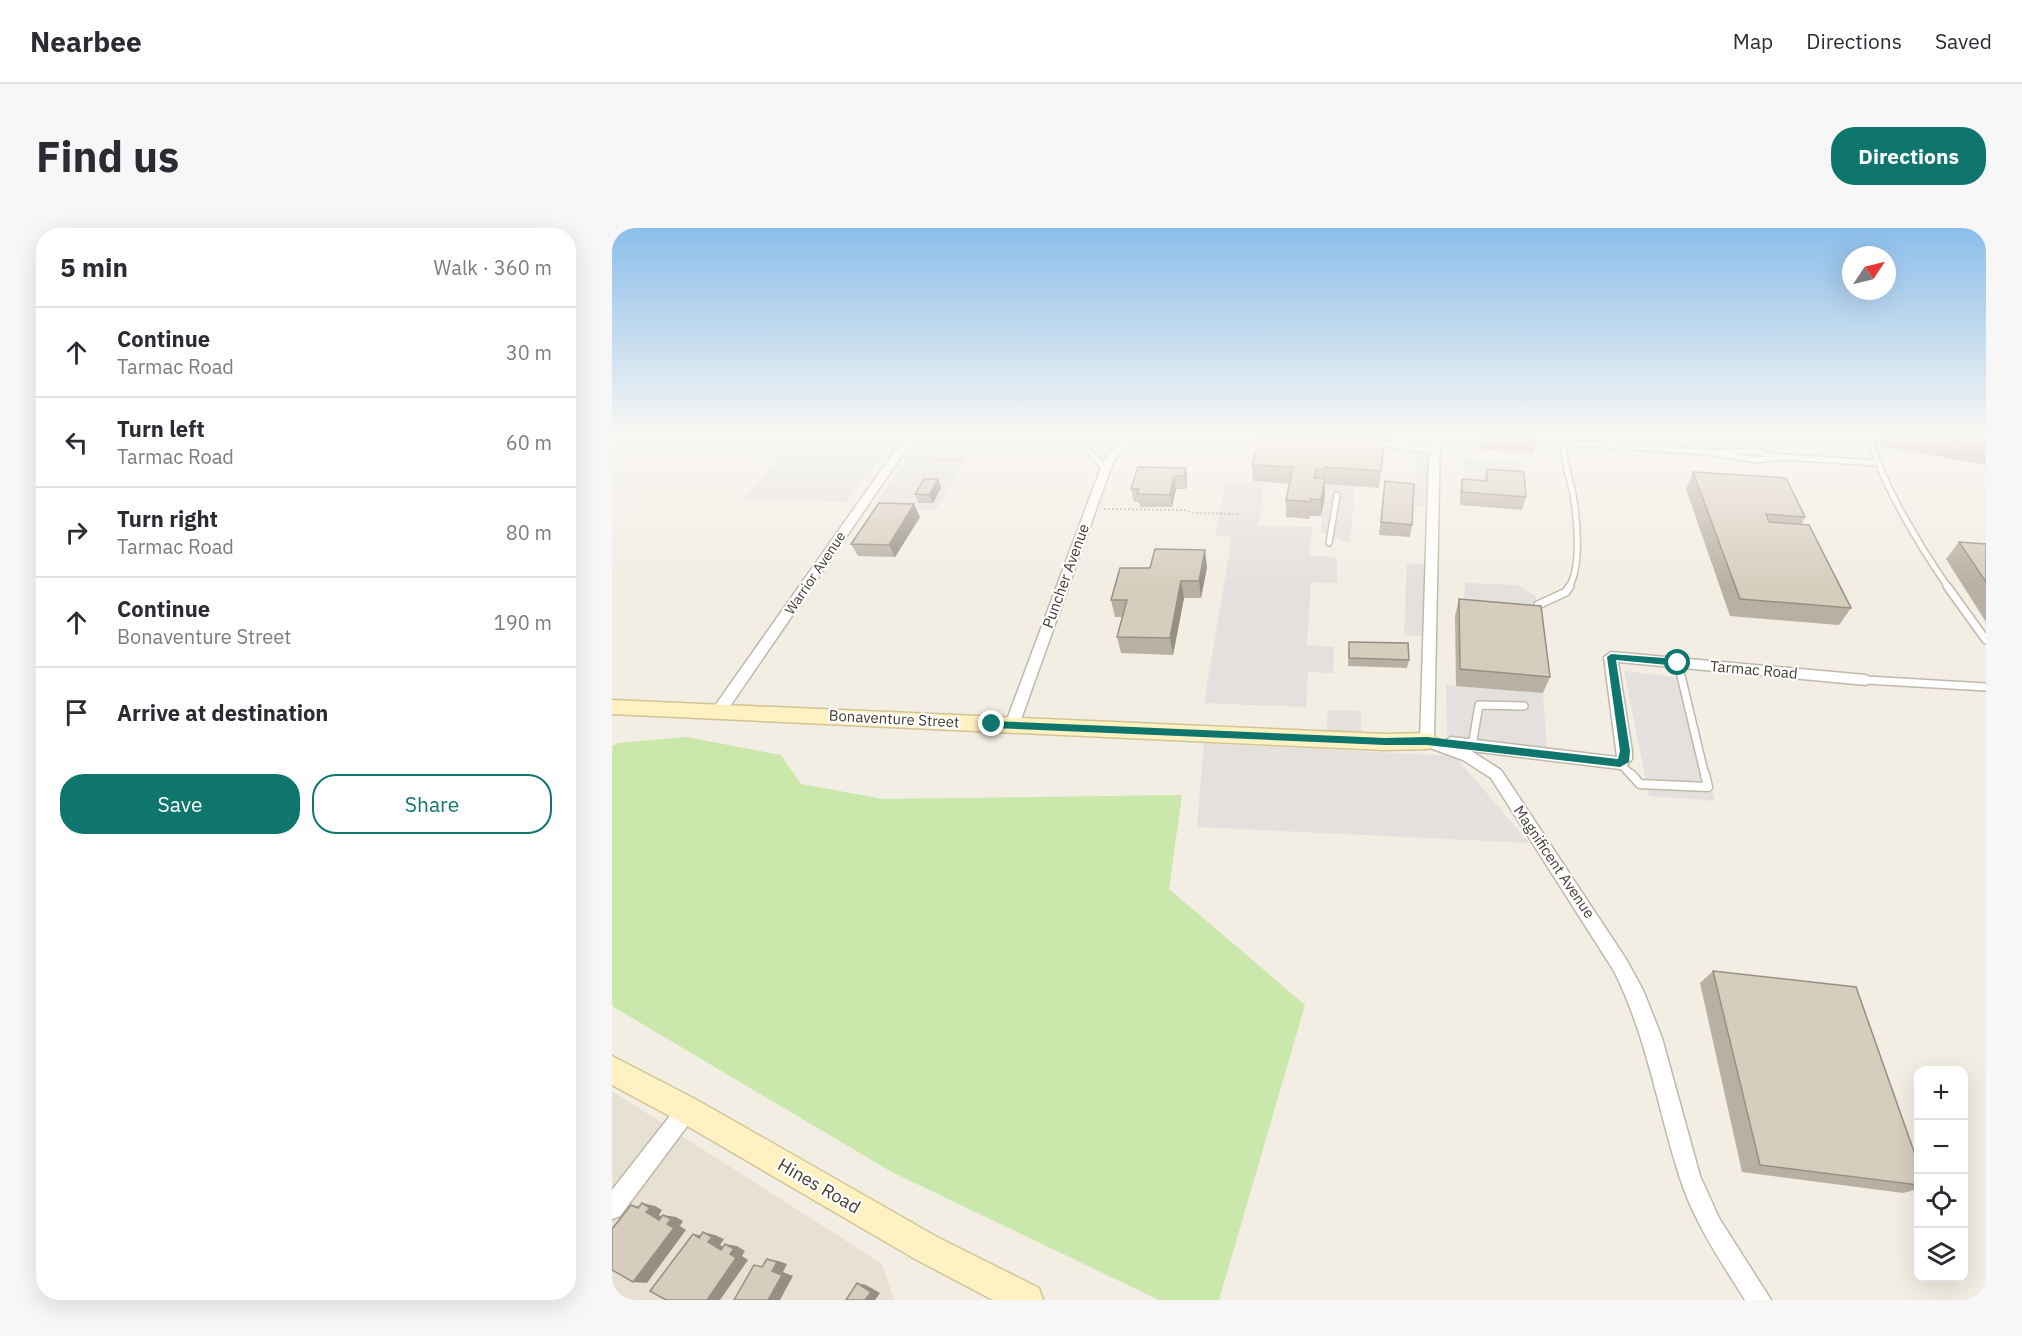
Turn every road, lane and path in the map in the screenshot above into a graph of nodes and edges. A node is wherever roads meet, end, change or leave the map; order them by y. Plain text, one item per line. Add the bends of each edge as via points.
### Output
1 (874, 485) edge
2 (1100, 485) edge
3 (1435, 485) edge
4 (1571, 485) edge
5 (1889, 485) edge
6 (1337, 495) dead end
7 (1091, 510) junction
8 (1240, 514) dead end
9 (1329, 543) dead end
10 (1538, 605) edge
11 (1986, 640) edge
12 (1678, 663) junction
13 (1866, 680) joint
14 (1986, 687) edge
15 (1524, 706) dead end
16 (612, 707) edge
17 (719, 711) junction
18 (1012, 725) junction
19 (1427, 741) junction
20 (1472, 746) junction
21 (1620, 763) junction
22 (612, 1070) edge
23 (687, 1110) junction
24 (612, 1208) edge
25 (1027, 1300) edge
26 (1759, 1300) edge

1 - 17 street, Warrior Avenue
2 - 7 street, Puncher Avenue
3 - 19 street
4 - 10 lane via 1577,536 1574,579 1566,592
5 - 11 lane via 1928,559
6 - 9 lane
7 - 8 path
7 - 18 street, Puncher Avenue
12 - 13 street, Tarmac Road
12 - 21 street, Tarmac Road via 1611,657 1625,751 1625,759
12 - 21 lane via 1708,787 1640,784
13 - 14 lane, Tarmac Road
15 - 20 lane via 1479,705
16 - 17 street, Bonaventure Street
17 - 18 street, Bonaventure Street
18 - 19 street, Bonaventure Street
19 - 20 street
19 - 26 street, Magnificent Avenue via 1468,756 1496,774 1620,965 1652,1038 1690,1178 1711,1227
20 - 21 street
22 - 23 street, Hines Road
23 - 24 street
23 - 25 street, Hines Road via 926,1248

